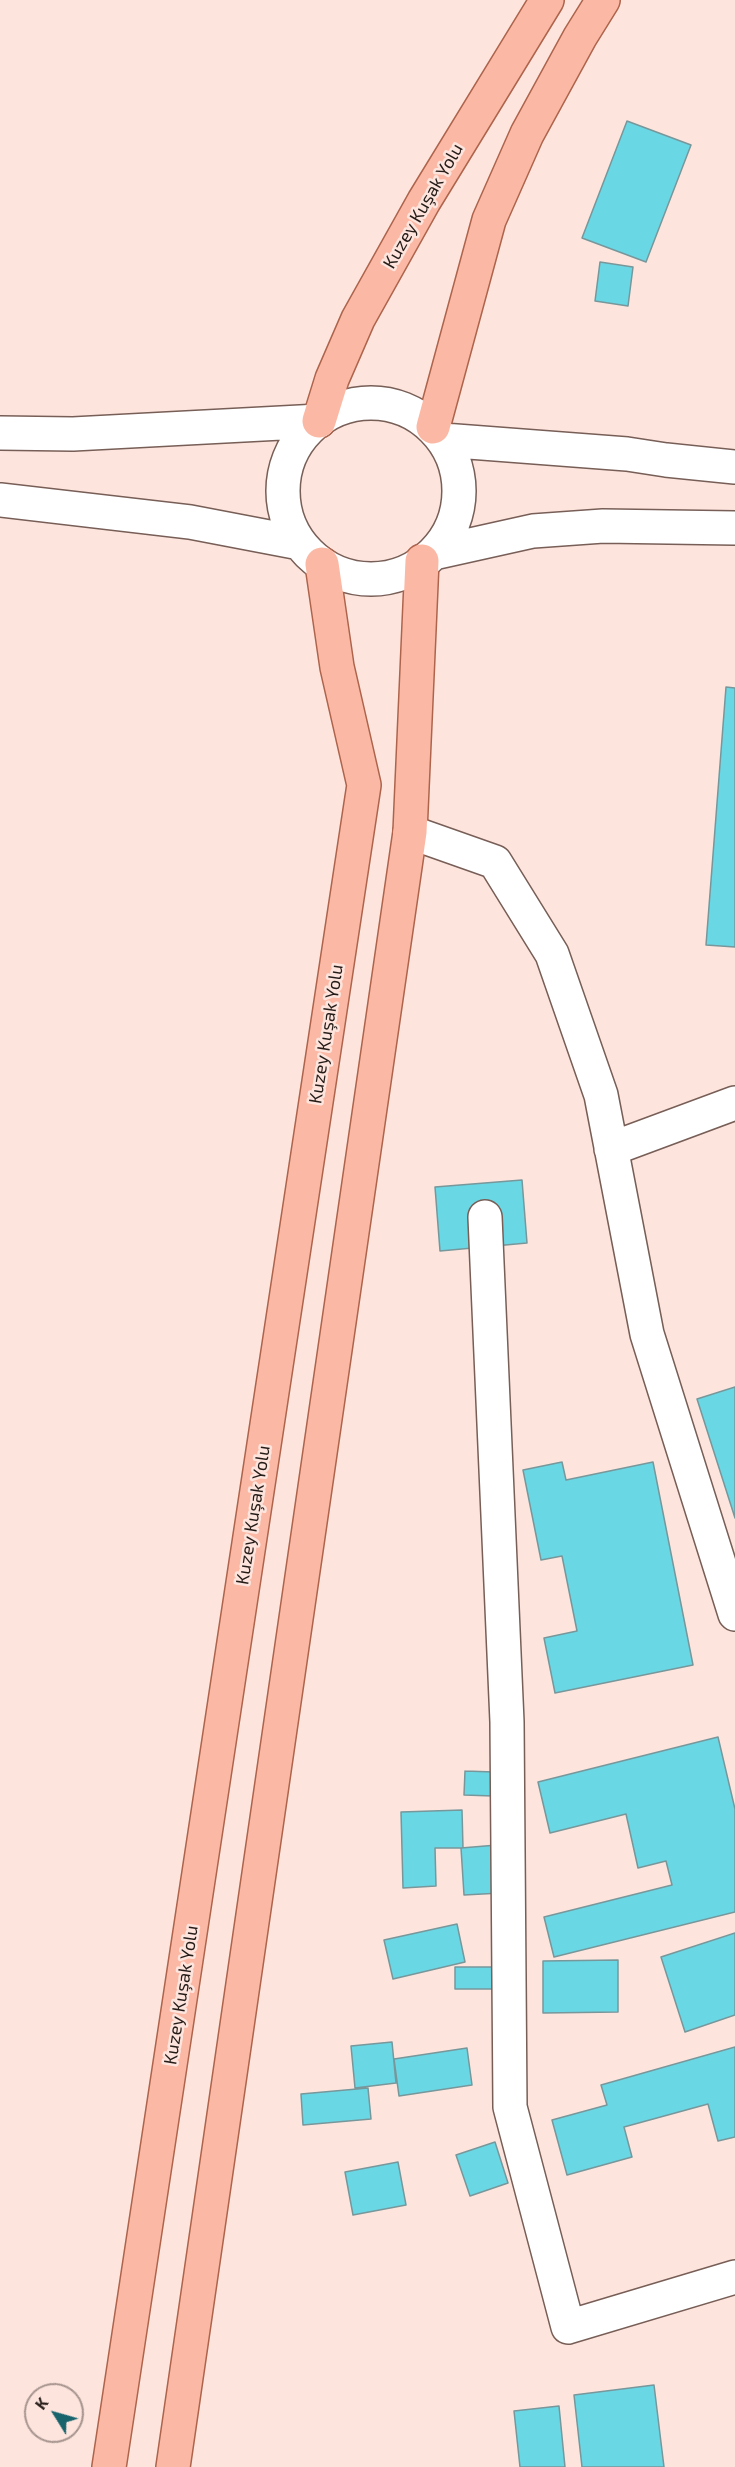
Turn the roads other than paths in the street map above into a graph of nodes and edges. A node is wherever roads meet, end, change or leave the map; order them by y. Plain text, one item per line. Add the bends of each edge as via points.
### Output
1 (546, 0) edge
2 (603, 0) edge
3 (319, 421) junction
4 (0, 433) edge
5 (438, 433) junction
6 (735, 467) edge
7 (0, 500) edge
8 (735, 528) edge
9 (311, 554) junction
10 (428, 557) junction
11 (410, 832) junction
12 (735, 1103) edge
13 (612, 1149) junction
14 (485, 1217) dead end
15 (735, 1614) edge
16 (735, 2277) edge
17 (109, 2467) edge
18 (173, 2467) edge

1 - 3 main road, Kuzey Kuşak Yolu via 424,201 358,319
2 - 5 main road via 526,135 489,220
3 - 4 street via 73,434
3 - 5 street via 355,404 383,403 410,411
3 - 9 street via 306,431 290,456 283,486 286,516
5 - 6 street
5 - 10 street via 449,449 458,476 459,503 451,530
7 - 9 street via 190,522
8 - 10 street via 603,526 533,531
9 - 10 street via 350,576 380,579 409,570
9 - 17 main road, Kuzey Kuşak Yolu via 364,785
10 - 11 main road
11 - 13 street via 495,861 552,954 601,1095
11 - 18 main road
12 - 13 street
13 - 15 street via 647,1334
14 - 16 street via 507,1722 510,2107 568,2327

